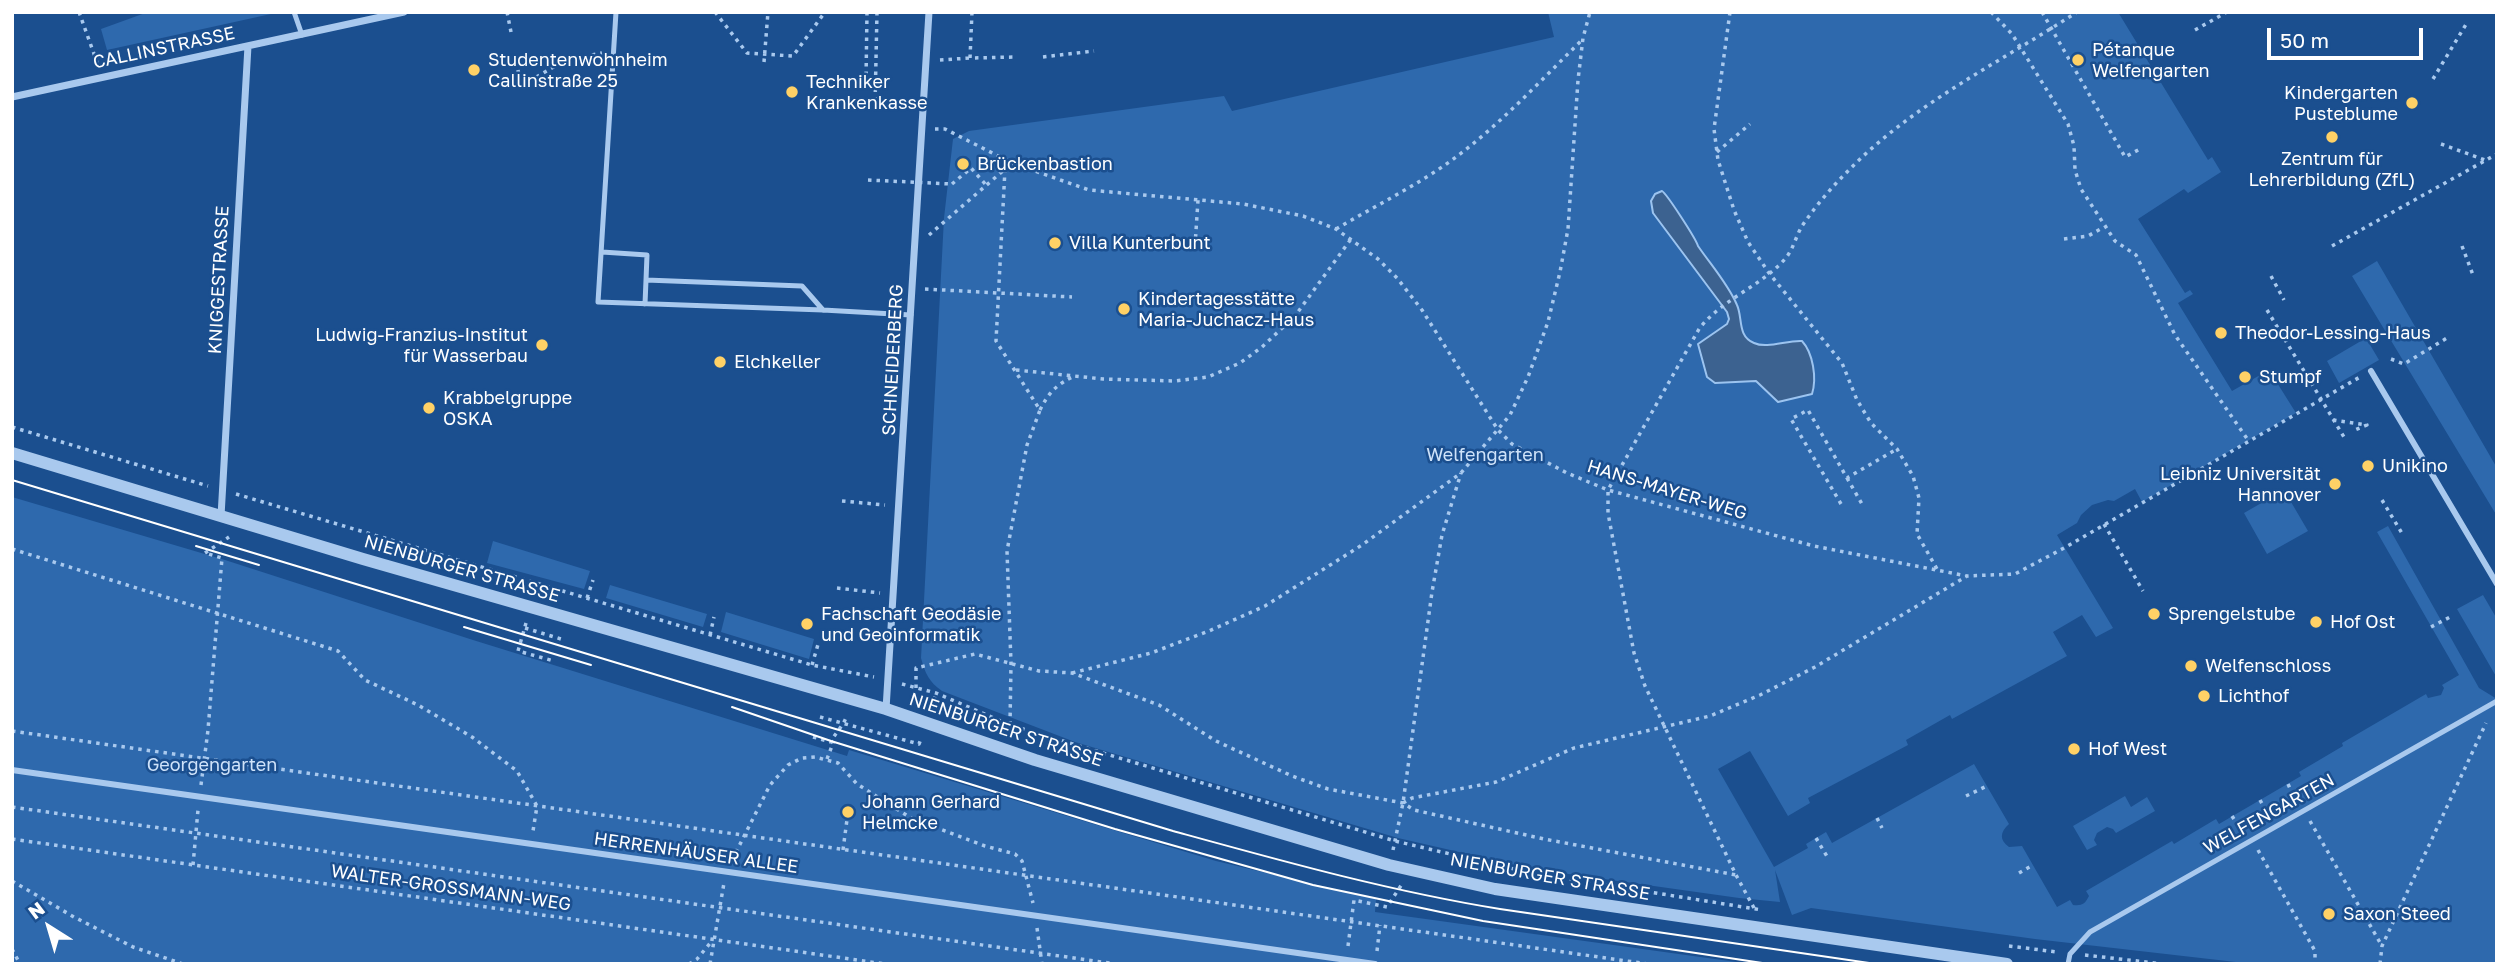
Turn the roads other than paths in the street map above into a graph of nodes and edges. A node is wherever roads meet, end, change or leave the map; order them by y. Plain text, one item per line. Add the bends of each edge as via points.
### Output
1 (294, 12) edge
2 (404, 12) edge
3 (616, 12) edge
4 (929, 12) edge
5 (302, 34) junction
6 (248, 46) junction
7 (12, 97) edge
8 (601, 252) junction
9 (646, 280) junction
10 (645, 304) junction
11 (823, 310) junction
12 (911, 315) junction
13 (2371, 371) road end
14 (12, 453) edge
15 (221, 516) junction
16 (2497, 584) edge
17 (2497, 701) edge
18 (886, 709) junction
19 (12, 770) edge
20 (1375, 964) edge
21 (2007, 964) edge
22 (2068, 964) edge

1 - 5 lane
2 - 5 street, CALLINSTRASSE
3 - 8 lane
4 - 12 street, SCHNEIDERBERG
5 - 6 street, CALLINSTRASSE
6 - 7 street, CALLINSTRASSE
6 - 15 street, KNIGGESTRASSE
8 - 9 lane via 647,255
8 - 10 lane via 598,302
9 - 10 lane
9 - 11 lane via 802,286
10 - 11 lane
11 - 12 lane
12 - 18 street, SCHNEIDERBERG
13 - 16 street
14 - 15 street, NIENBURGER STRASSE
15 - 18 street, NIENBURGER STRASSE
17 - 22 lane, WELFENGARTEN via 2090,932 2070,954
18 - 21 street, NIENBURGER STRASSE via 1035,760 1390,865 1495,889
19 - 20 street, HERRENHÄUSER ALLEE

